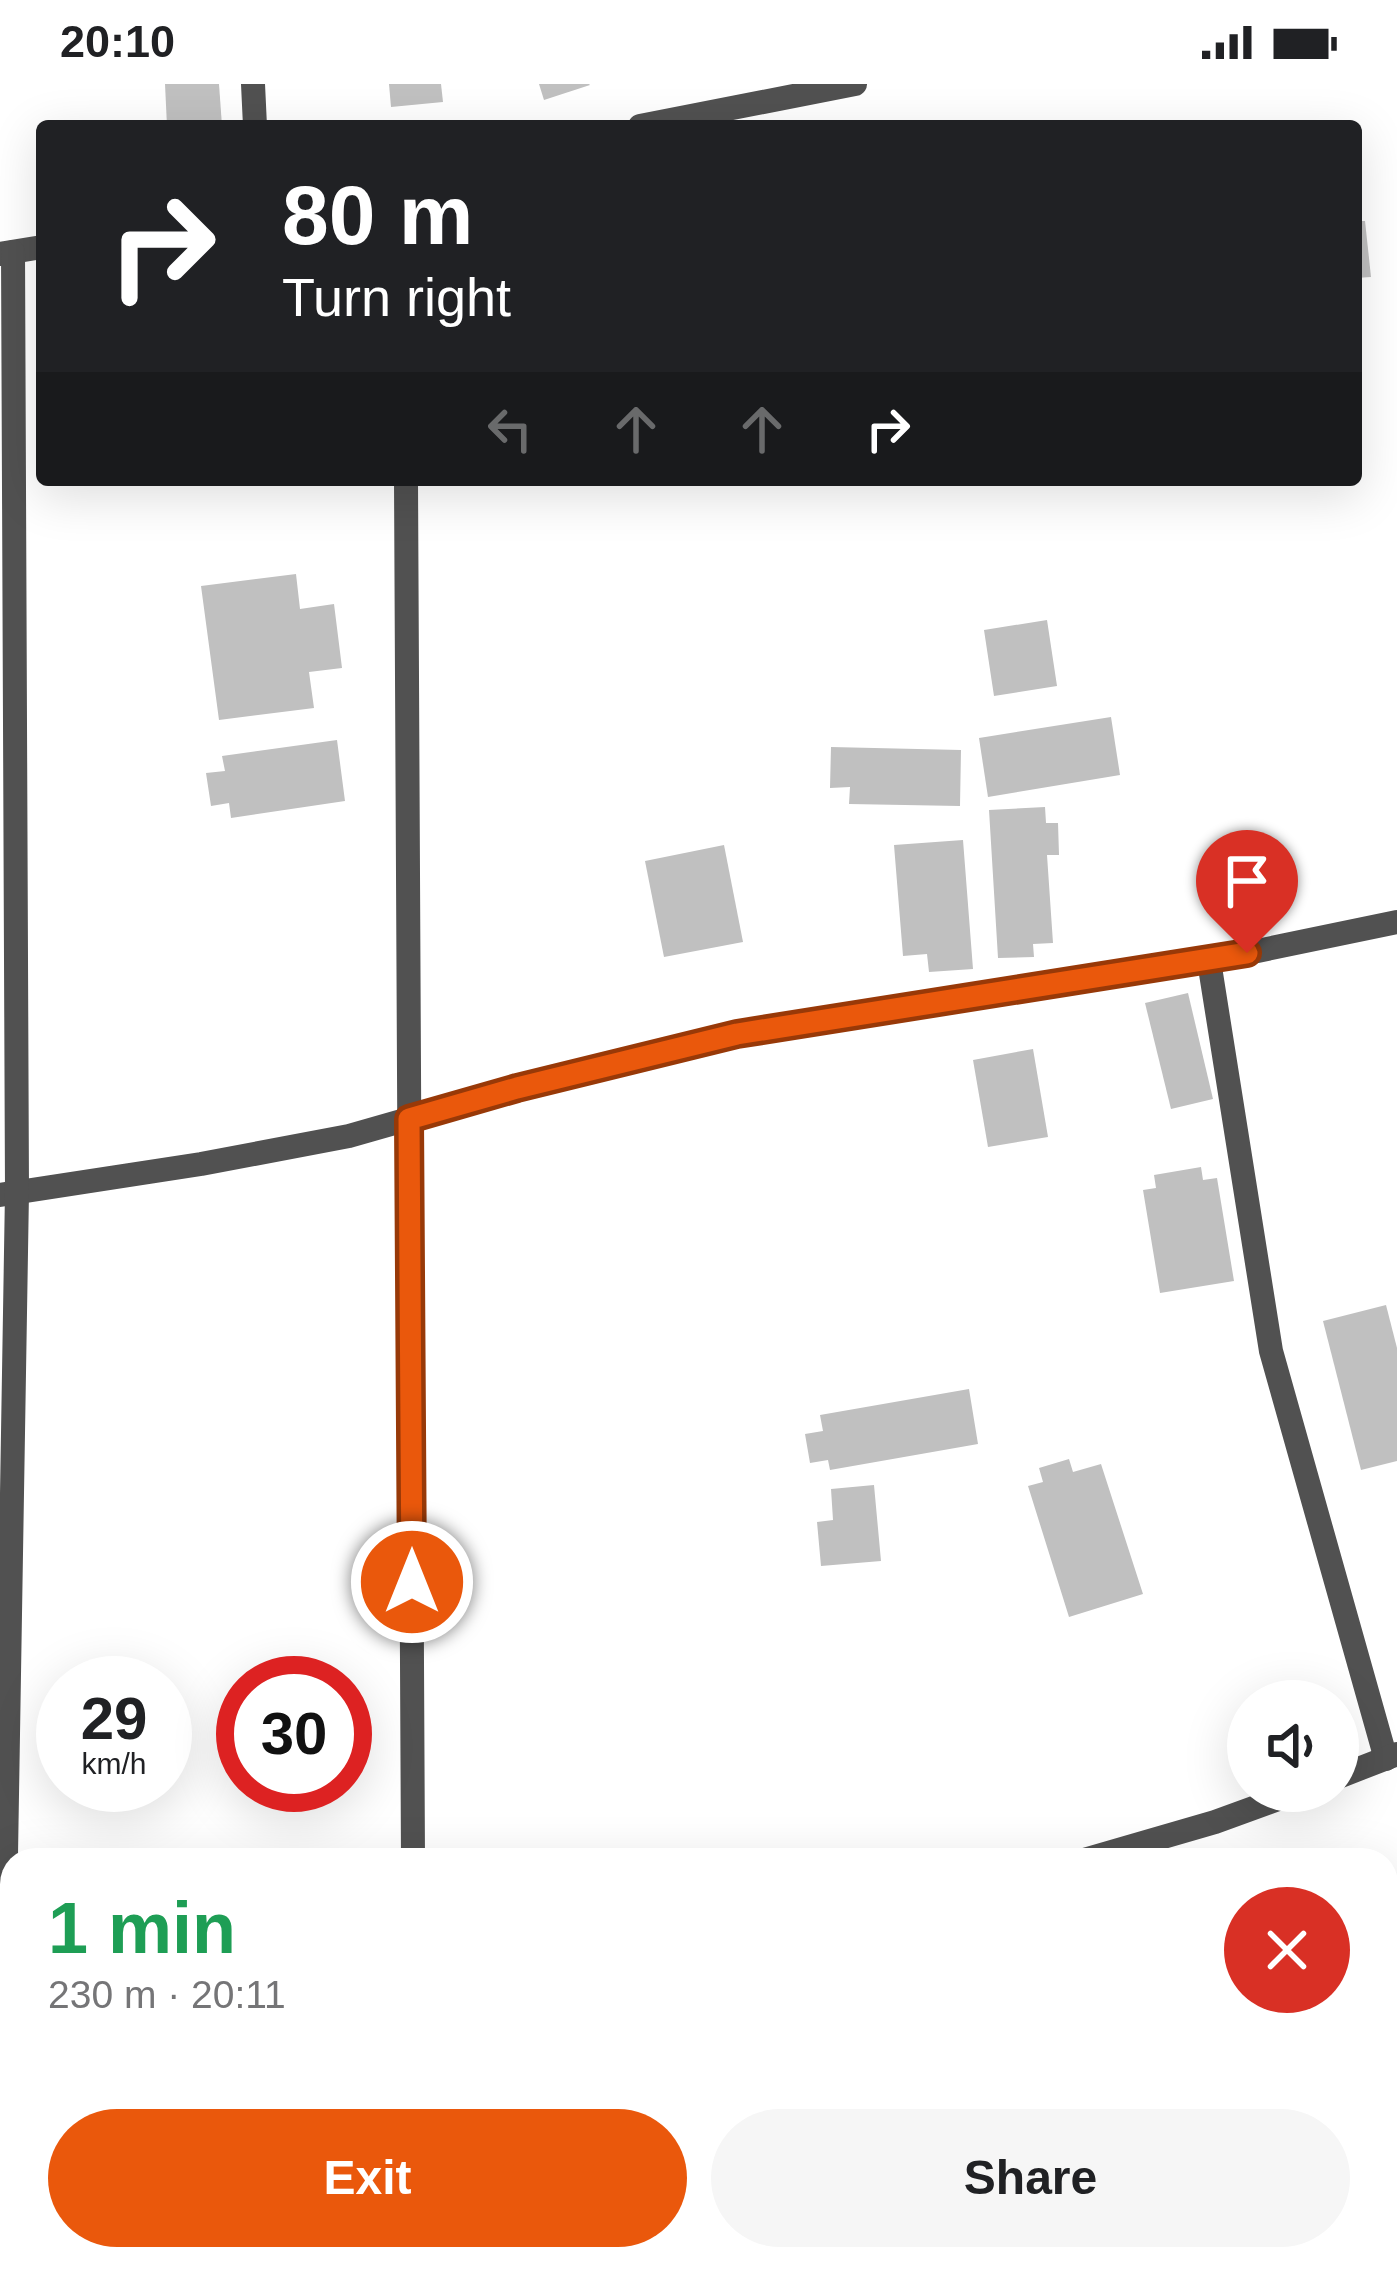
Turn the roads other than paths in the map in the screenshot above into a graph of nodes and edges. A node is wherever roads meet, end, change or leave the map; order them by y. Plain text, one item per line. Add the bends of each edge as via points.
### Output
1 (253, 84) edge
2 (855, 84) edge
3 (255, 120) edge
4 (671, 120) edge
5 (36, 248) edge
6 (6, 253) edge
7 (406, 486) edge
8 (1397, 922) edge
9 (1209, 961) junction
10 (409, 1119) junction
11 (9, 1194) edge
12 (1391, 1757) edge
13 (1359, 1769) edge
14 (1242, 1812) edge
15 (3, 1848) edge
16 (413, 1848) edge
17 (1125, 1848) edge
18 (0, 2126) edge
19 (0, 2216) edge

1 - 3 street
2 - 4 street
5 - 6 street
6 - 11 street
7 - 10 street
8 - 9 street
9 - 10 street via 737,1034
9 - 12 street via 1271,1351
10 - 11 street
10 - 16 street
11 - 15 street
12 - 13 street
14 - 17 street
18 - 19 street

